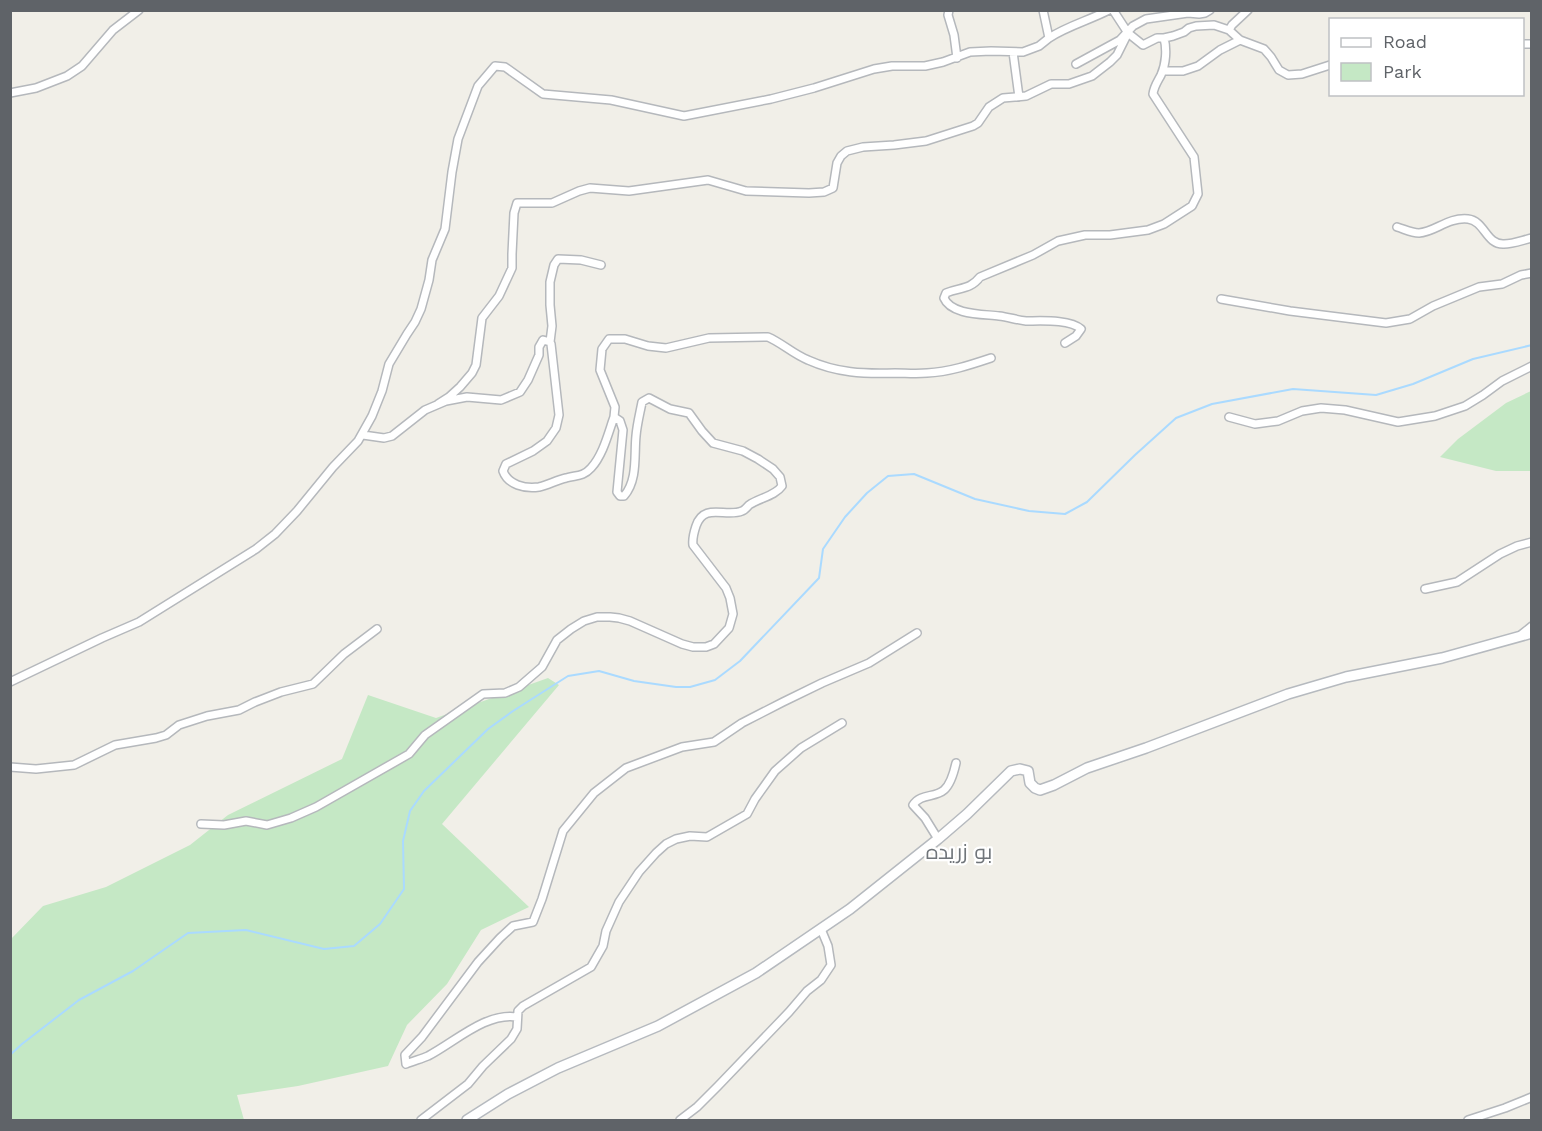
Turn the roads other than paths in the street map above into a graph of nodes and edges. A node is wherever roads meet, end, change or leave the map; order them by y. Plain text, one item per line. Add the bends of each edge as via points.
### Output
1 (139, 10) edge
2 (949, 10) edge
3 (1043, 10) edge
4 (1111, 10) edge
5 (1142, 10) edge
6 (1210, 10) edge
7 (1248, 10) edge
8 (1146, 19) junction
9 (1229, 30) junction
10 (1128, 33) junction
11 (1049, 38) junction
12 (1164, 38) junction
13 (1240, 40) junction
14 (1013, 51) junction
15 (957, 58) junction
16 (1076, 64) dead end
17 (1329, 65) edge
18 (1163, 71) junction
19 (10, 93) edge
20 (1019, 97) junction
21 (1397, 226) dead end
22 (1532, 238) edge
23 (601, 265) dead end
24 (1532, 273) edge
25 (1221, 299) dead end
26 (550, 342) junction
27 (1065, 342) dead end
28 (991, 358) dead end
29 (1532, 366) edge
30 (438, 404) junction
31 (614, 417) junction
32 (1229, 417) dead end
33 (363, 435) junction
34 (1532, 542) edge
35 (1425, 588) dead end
36 (1532, 626) edge
37 (377, 628) dead end
38 (917, 633) dead end
39 (1532, 633) edge
40 (1520, 636) junction
41 (10, 682) edge
42 (842, 723) dead end
43 (956, 763) dead end
44 (10, 767) edge
45 (201, 824) dead end
46 (938, 839) junction
47 (820, 929) junction
48 (517, 1017) junction
49 (1532, 1097) edge
50 (421, 1120) edge
51 (468, 1120) edge
52 (680, 1120) edge
53 (1467, 1120) edge

1 - 19 street via 67,76
2 - 15 street
3 - 11 street
4 - 10 street
4 - 11 street
5 - 8 street
6 - 8 street
7 - 9 street
8 - 10 street
9 - 12 street via 1214,25 1196,26
9 - 13 street
10 - 12 street via 1143,45
10 - 16 street
10 - 20 street via 1117,55 1092,76 1069,84 1051,84
11 - 14 street via 1031,50
12 - 18 street
13 - 17 street via 1264,49 1279,70 1288,75
13 - 18 street via 1198,66
14 - 15 street via 970,52
14 - 20 street
15 - 33 street via 925,66 874,69 771,99 684,116 611,100 543,94 505,67 495,66 478,86 458,139 445,229 432,260 421,309 389,364
18 - 27 street via 1153,94 1194,157 1198,194 1192,207 1148,230 1058,241 980,277 969,287 946,293 944,298 958,310 1078,326 1079,332
20 - 30 street via 1003,98 989,107 978,123 949,134 926,141 847,151 837,163 833,188 824,192 746,191 708,180 629,191 590,188 552,203 517,203 512,268 482,318 478,361 460,387
21 - 22 street via 1421,233 1446,222 1470,219 1495,243
23 - 26 street via 558,259 554,265 550,282
24 - 25 street via 1503,284 1479,287 1410,319 1386,323
26 - 30 street via 540,343 539,355 520,392 501,400 467,397
26 - 31 street via 559,415 555,428 547,441 506,464 505,475 521,487 539,487 584,475 593,467
28 - 31 street via 928,373 868,374 840,371 809,361 768,336 709,338 666,348 609,339 602,349 600,370 615,407
29 - 32 street via 1465,406 1435,416 1398,422 1321,408 1255,424
30 - 33 street via 393,436
31 - 45 street via 623,430 617,492 620,496 627,492 635,472 642,402 649,398 670,410 689,413 713,443 743,451 780,477 782,486 778,491 741,511 707,513 696,525 693,545 726,588 734,614 729,628 714,644 682,644 619,618 584,621 557,640 542,667 519,687 505,693 483,694 425,735 409,754 316,807 267,825 246,821
33 - 41 street via 297,512 256,549 139,622
34 - 35 street via 1500,554 1457,582
36 - 40 street
37 - 44 street via 312,684 239,710 179,725 166,735 115,746 74,765
38 - 48 street via 869,663 783,702 714,742 682,747 626,768 594,793 563,831 533,922 513,926 478,962 405,1054 406,1064 489,1020 507,1015
39 - 40 street
40 - 46 street via 1288,694 1087,768 1041,790 1030,783 1028,771 1011,771
42 - 48 street via 801,748 775,771 747,814 707,837 676,838 656,853 619,902 591,967 523,1006
43 - 46 street via 943,791 922,797 914,804
46 - 47 street
47 - 51 street via 756,973 658,1026 558,1068
47 - 52 street via 831,965 821,980
48 - 50 street via 517,1029 511,1039 468,1084
49 - 53 street

